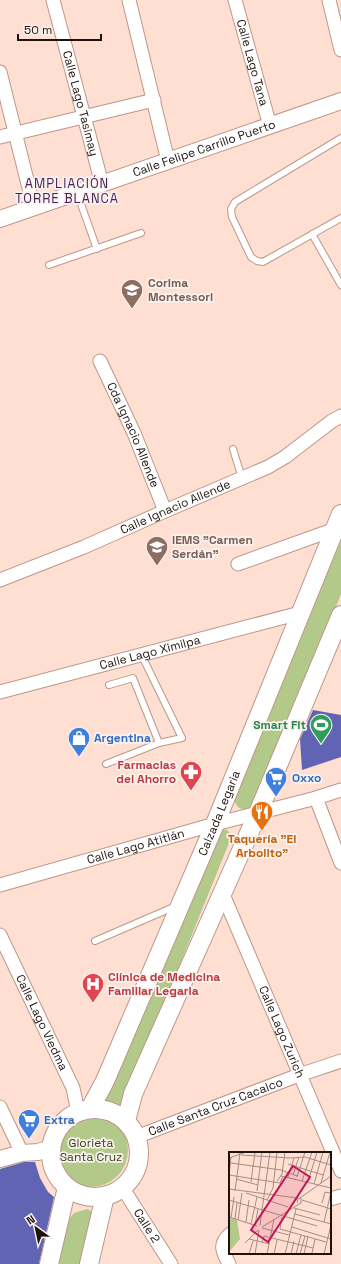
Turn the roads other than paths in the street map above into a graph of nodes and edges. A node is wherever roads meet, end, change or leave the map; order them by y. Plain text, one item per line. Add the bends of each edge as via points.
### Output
1 (53, 0) edge
2 (129, 0) edge
3 (235, 0) edge
4 (328, 0) edge
5 (341, 50) edge
6 (0, 73) edge
7 (154, 100) junction
8 (341, 101) edge
9 (84, 117) junction
10 (270, 126) junction
11 (16, 133) junction
12 (0, 137) edge
13 (341, 138) edge
14 (168, 160) junction
15 (102, 184) junction
16 (77, 193) junction
17 (34, 208) junction
18 (341, 218) edge
19 (0, 219) edge
20 (141, 233) dead end
21 (312, 234) junction
22 (97, 249) junction
23 (49, 265) dead end
24 (341, 285) edge
25 (100, 361) dead end
26 (341, 416) edge
27 (233, 449) dead end
28 (242, 478) junction
29 (164, 511) junction
30 (338, 521) edge
31 (238, 564) dead end
32 (0, 580) edge
33 (300, 613) junction
34 (341, 615) edge
35 (142, 656) junction
36 (110, 685) dead end
37 (0, 692) edge
38 (159, 743) junction
39 (106, 764) dead end
40 (341, 790) edge
41 (316, 798) junction
42 (258, 813) junction
43 (215, 824) junction
44 (341, 863) edge
45 (0, 885) edge
46 (222, 892) junction
47 (179, 905) junction
48 (0, 935) edge
49 (95, 941) dead end
50 (341, 1061) edge
51 (299, 1075) junction
52 (0, 1107) edge
53 (84, 1110) junction
54 (126, 1121) junction
55 (136, 1137) junction
56 (22, 1154) junction
57 (47, 1154) junction
58 (0, 1159) edge
59 (341, 1172) edge
60 (66, 1187) junction
61 (122, 1187) junction
62 (105, 1196) junction
63 (341, 1196) edge
64 (331, 1199) edge
65 (229, 1235) edge
66 (49, 1264) edge
67 (89, 1264) edge
68 (171, 1264) edge
69 (228, 1264) edge

1 - 9 street, Calle Lago Tasimay
2 - 7 street
3 - 10 street, Calle Lago Tana
4 - 5 street
6 - 11 street
7 - 9 street
7 - 14 street
8 - 10 street, Calle Felipe Carrillo Puerto
9 - 11 street
9 - 15 street, Calle Lago Tasimay
10 - 14 street, Calle Felipe Carrillo Puerto
11 - 12 street
11 - 17 street
13 - 21 lane via 235,202 231,209 232,217 251,257 257,261 263,262
14 - 15 street, Calle Felipe Carrillo Puerto
15 - 16 street, Calle Felipe Carrillo Puerto
16 - 17 street, Calle Felipe Carrillo Puerto
16 - 22 lane
17 - 19 street, Calle Felipe Carrillo Puerto
18 - 21 lane
20 - 22 lane
21 - 24 lane
22 - 23 lane
25 - 29 street, Cda Ignacio Allende via 134,433
26 - 28 street, Calle Ignacio Allende via 285,457
27 - 28 lane
28 - 29 street, Calle Ignacio Allende
29 - 32 street, Calle Ignacio Allende
30 - 31 street
30 - 33 main road, Calzada Legaria
33 - 35 street, Calle Lago Ximilpa
33 - 43 main road, Calzada Legaria
34 - 42 main road
35 - 37 street, Calle Lago Ximilpa
35 - 38 lane via 182,738
36 - 38 lane via 133,678
38 - 39 lane
40 - 41 street, Calle Lago Atitlán
41 - 42 street, Calle Lago Atitlán
41 - 44 street
42 - 43 street, Calle Lago Atitlán
42 - 46 main road
43 - 45 street, Calle Lago Atitlán
43 - 47 main road, Calzada Legaria
46 - 51 street, Calle Lago Zurich
46 - 54 main road via 133,1094
47 - 49 lane
47 - 53 main road, Calzada Legaria via 105,1081
48 - 53 street, Calle Lago Viedma
50 - 51 street, Calle Santa Cruz Cacalco
51 - 55 street, Calle Santa Cruz Cacalco
51 - 59 street, Calle Lago Zurich
52 - 56 street
53 - 54 main road via 110,1111
53 - 57 main road via 71,1116 59,1127
54 - 55 main road
55 - 61 main road via 139,1150 137,1164 132,1177
56 - 57 street
56 - 58 street
57 - 60 main road via 56,1175
60 - 62 main road via 84,1196
60 - 66 main road
61 - 62 main road
61 - 68 street, Calle 2
62 - 67 main road
63 - 64 street
65 - 69 street via 224,1239 222,1250

